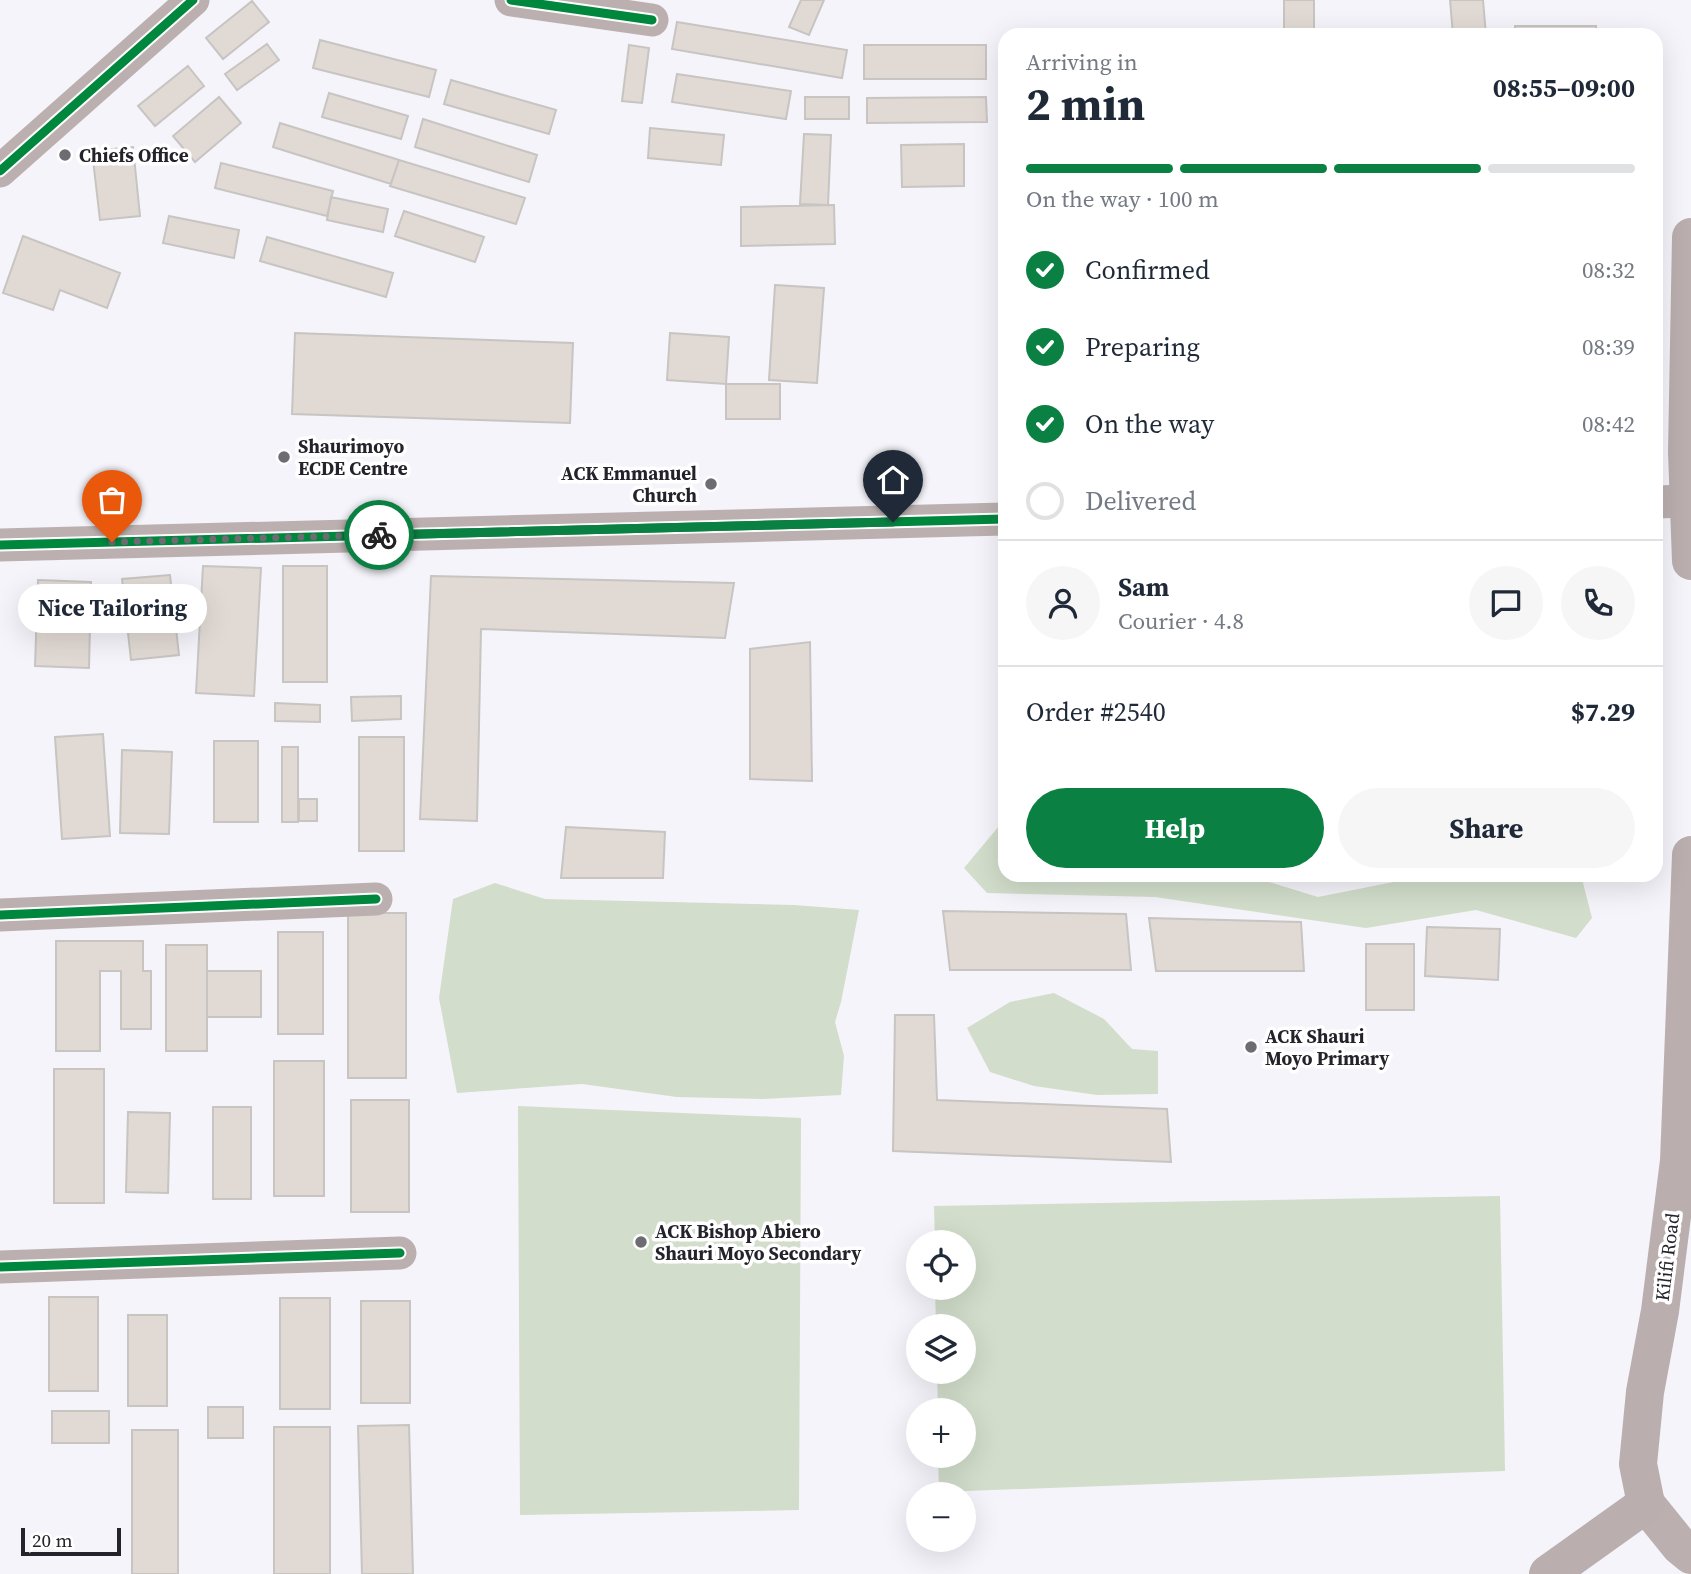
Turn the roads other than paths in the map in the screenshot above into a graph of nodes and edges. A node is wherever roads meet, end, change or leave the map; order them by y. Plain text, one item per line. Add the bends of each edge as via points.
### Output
1 (193, 0) edge
2 (511, 0) edge
3 (652, 20) dead end
4 (0, 171) edge
5 (1691, 237) edge
6 (1689, 452) edge
7 (1672, 502) edge
8 (998, 519) edge
9 (0, 545) edge
10 (1691, 561) edge
11 (1691, 855) edge
12 (376, 898) dead end
13 (0, 915) edge
14 (1690, 920) edge
15 (400, 1253) dead end
16 (0, 1268) edge
17 (1646, 1504) junction
18 (1691, 1555) edge
19 (1548, 1574) edge

1 - 4 street
2 - 3 street
5 - 6 main road
6 - 7 main road
7 - 10 main road
8 - 9 street
11 - 14 main road, Kilifi Road
12 - 13 street
14 - 17 main road, Kilifi Road via 1679,1161 1638,1464
15 - 16 street
17 - 18 street, Kilifi Road
17 - 19 main road

